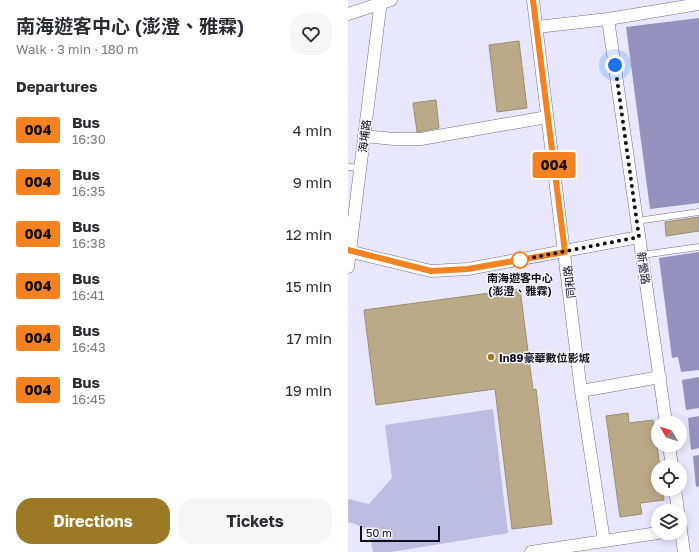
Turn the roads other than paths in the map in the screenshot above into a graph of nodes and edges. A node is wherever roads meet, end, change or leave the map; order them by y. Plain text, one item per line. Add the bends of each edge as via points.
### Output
1 (533, 0) edge
2 (384, 1) edge
3 (691, 3) edge
4 (348, 14) edge
5 (608, 19) junction
6 (537, 27) junction
7 (547, 117) junction
8 (364, 136) junction
9 (354, 168) edge
10 (699, 212) edge
11 (637, 221) junction
12 (639, 237) junction
13 (699, 248) edge
14 (349, 251) edge
15 (565, 252) junction
16 (642, 255) junction
17 (348, 267) edge
18 (660, 377) junction
19 (581, 391) junction
20 (665, 416) edge
21 (651, 534) edge
22 (682, 540) edge
23 (604, 541) junction
24 (531, 552) edge
25 (684, 552) edge

1 - 6 street, 同和路
2 - 4 street
2 - 8 street, 海埔路
3 - 5 street
5 - 6 street
5 - 11 street, 新營路
6 - 7 street, 同和路
7 - 8 street via 421,139
7 - 15 street, 同和路
8 - 9 street, 海埔路
9 - 14 street, 海埔路
10 - 11 lane
11 - 12 street, 新營路
12 - 15 street
12 - 16 street, 新營路
13 - 16 lane
14 - 15 street via 431,271 468,269
14 - 17 street, 海埔路
15 - 19 street, 同和路
16 - 18 street, 新營路
18 - 19 street
18 - 20 street, 新營路
19 - 23 street, 同和路
21 - 23 street
22 - 25 street
23 - 24 street

